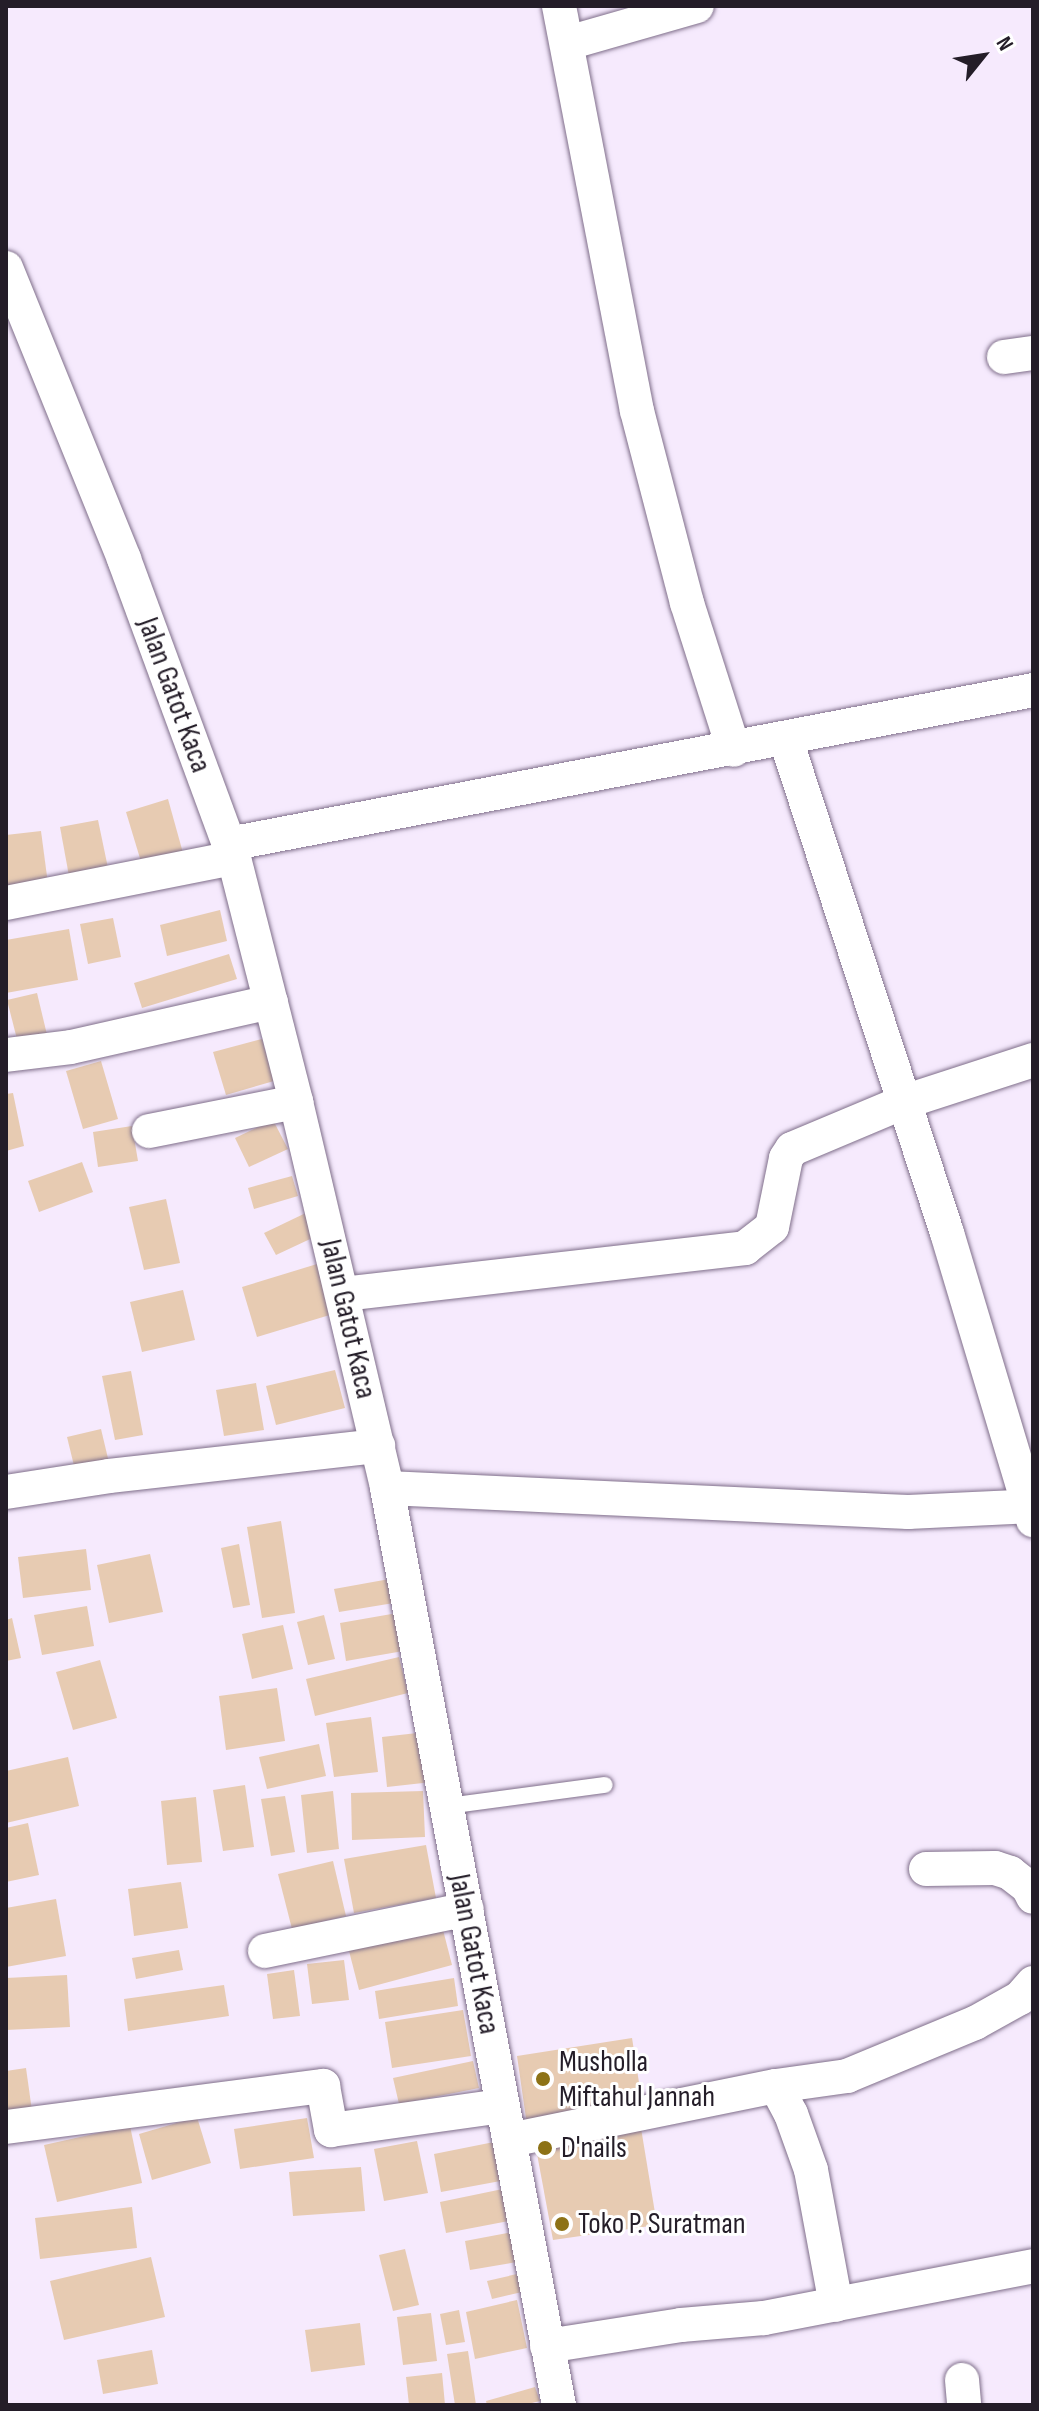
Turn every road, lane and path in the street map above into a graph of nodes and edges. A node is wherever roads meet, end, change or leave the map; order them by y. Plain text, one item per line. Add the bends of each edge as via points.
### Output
1 (559, 6) edge
2 (697, 6) edge
3 (568, 43) junction
4 (6, 268) edge
5 (1033, 690) edge
6 (786, 740) junction
7 (734, 750) junction
8 (232, 851) junction
9 (6, 903) edge
10 (271, 1002) junction
11 (6, 1055) edge
12 (1033, 1060) edge
13 (296, 1102) junction
14 (904, 1102) junction
15 (149, 1131) dead end
16 (343, 1294) junction
17 (378, 1446) junction
18 (387, 1488) junction
19 (6, 1492) edge
20 (1032, 1511) edge
21 (605, 1785) dead end
22 (447, 1806) junction
23 (926, 1869) dead end
24 (1033, 1897) edge
25 (467, 1909) junction
26 (265, 1951) dead end
27 (1033, 1983) edge
28 (776, 2086) junction
29 (502, 2106) junction
30 (6, 2127) edge
31 (510, 2140) junction
32 (1033, 2266) edge
33 (836, 2305) junction
34 (547, 2346) junction
35 (559, 2405) edge

1 - 3 street
2 - 3 street
3 - 7 street via 637,411 687,603
4 - 8 street, Jalan Gatot Kaca via 124,559
5 - 6 street
6 - 7 street
6 - 14 street
7 - 8 street
8 - 9 street
8 - 10 street, Jalan Gatot Kaca
10 - 11 street via 71,1047
10 - 13 street, Jalan Gatot Kaca
12 - 14 street
13 - 15 street
13 - 16 street, Jalan Gatot Kaca
14 - 16 street via 792,1149 772,1227 745,1248
14 - 20 street
16 - 17 street, Jalan Gatot Kaca
17 - 18 street, Jalan Gatot Kaca
17 - 19 street
18 - 20 street via 908,1512
18 - 22 street, Jalan Gatot Kaca
21 - 22 lane
22 - 25 street, Jalan Gatot Kaca
23 - 24 street via 995,1868 1010,1873
25 - 26 street
25 - 29 street, Jalan Gatot Kaca
27 - 28 street via 1020,1998 975,2023 847,2076
28 - 31 street
28 - 33 street via 811,2170
29 - 30 street via 331,2130 323,2086
29 - 31 street, Jalan Gatot Kaca
31 - 34 street, Jalan Gatot Kaca
32 - 33 street
33 - 34 street
34 - 35 street, Jalan Gatot Kaca

